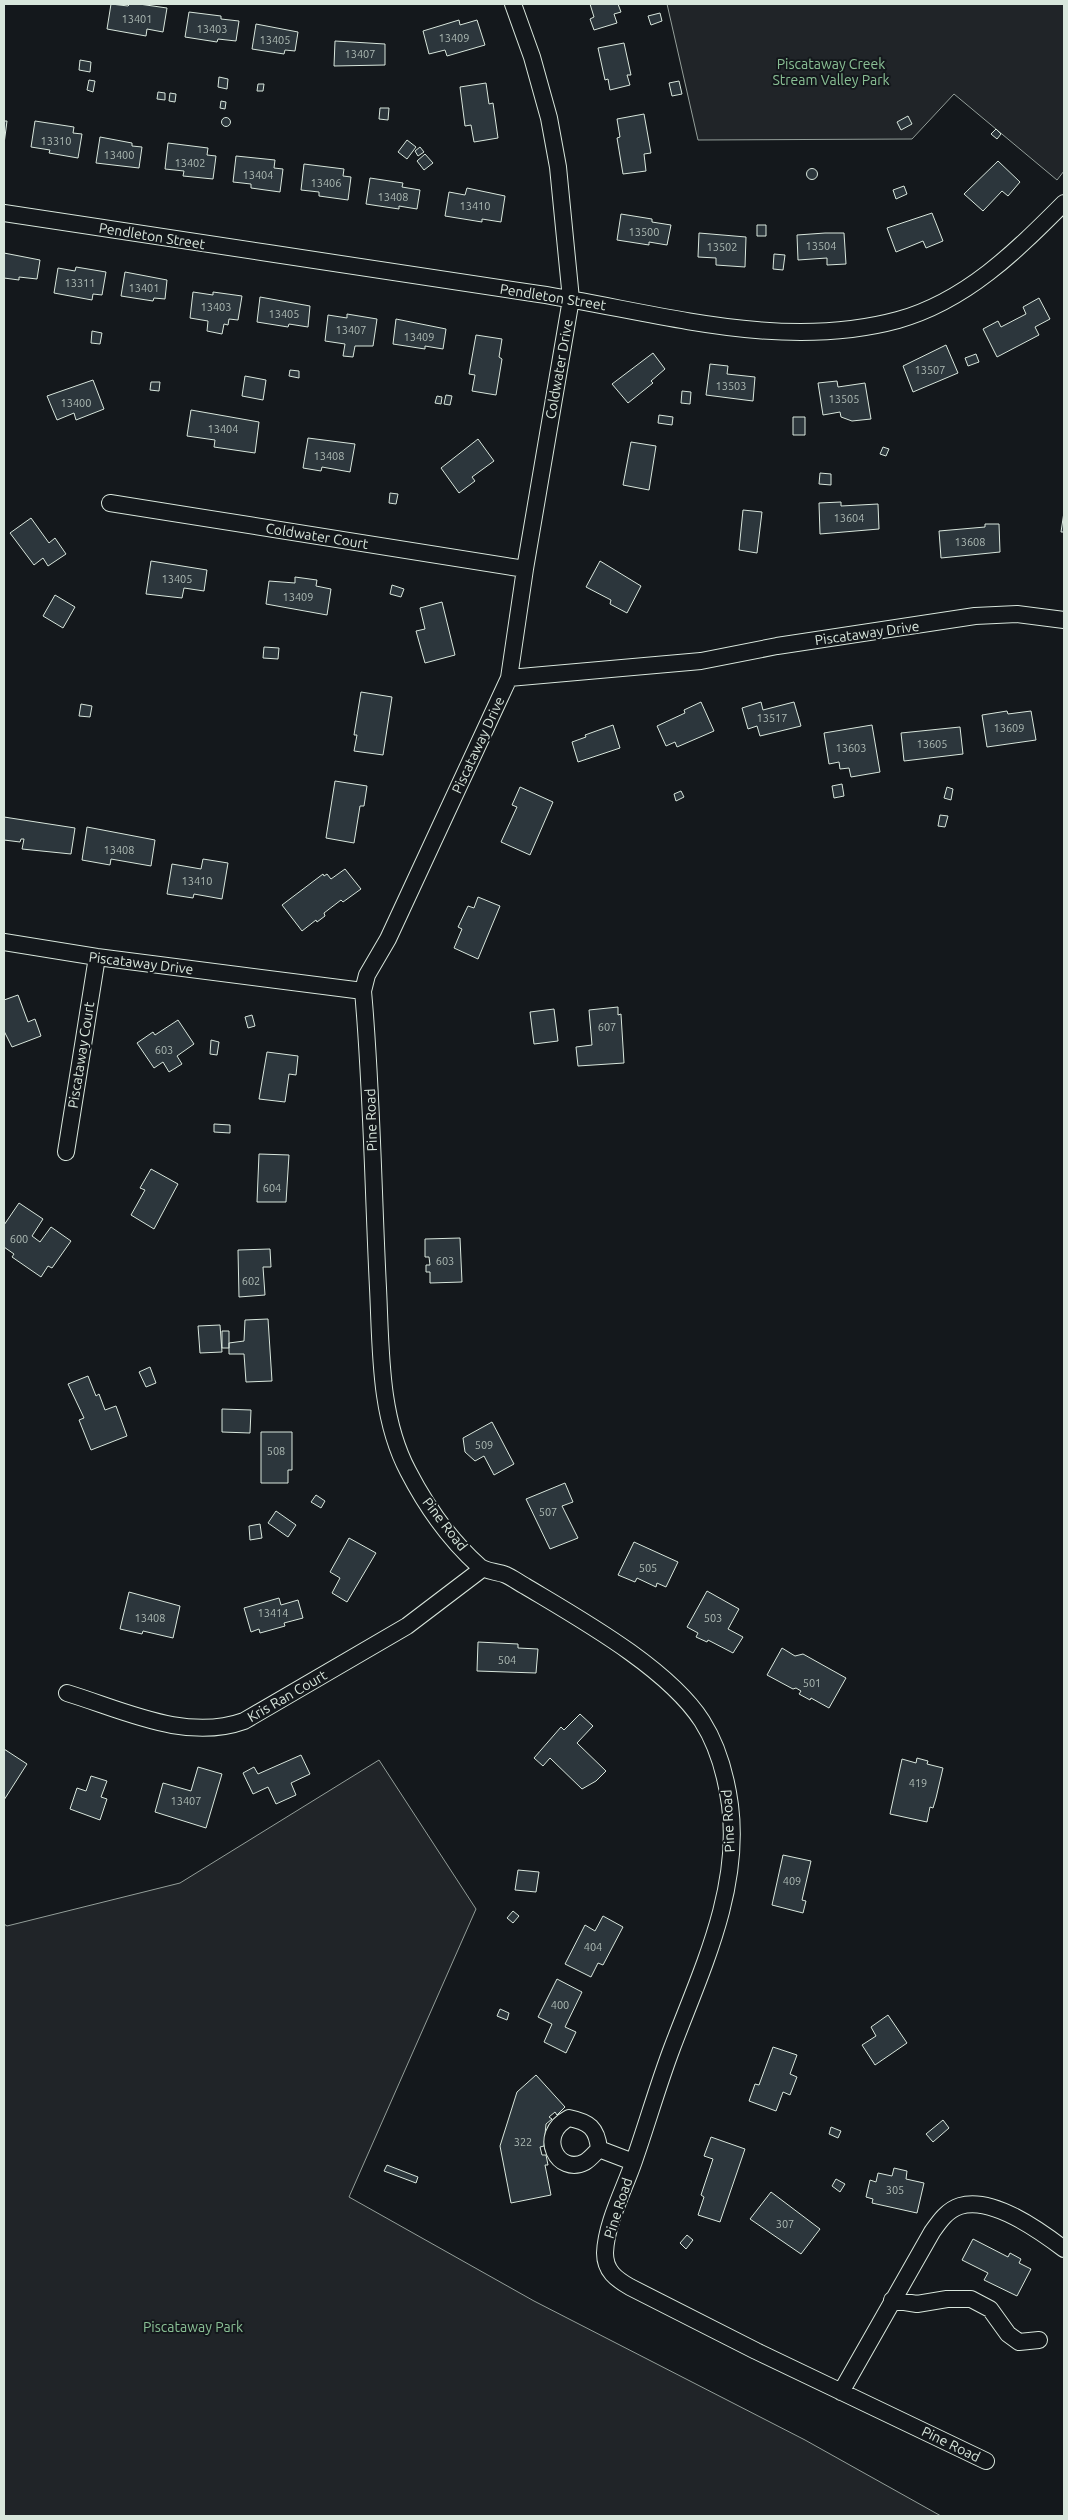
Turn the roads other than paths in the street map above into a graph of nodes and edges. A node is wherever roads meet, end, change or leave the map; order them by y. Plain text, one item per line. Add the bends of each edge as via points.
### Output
1 (513, 4) edge
2 (1064, 203) edge
3 (4, 213) edge
4 (571, 299) junction
5 (110, 503) dead end
6 (525, 569) junction
7 (1064, 620) edge
8 (509, 678) junction
9 (4, 942) edge
10 (97, 957) junction
11 (363, 991) junction
12 (66, 1152) dead end
13 (482, 1569) junction
14 (67, 1693) dead end
15 (599, 2148) dead end
16 (633, 2162) junction
17 (1064, 2249) edge
18 (892, 2300) junction
19 (1040, 2340) dead end
20 (841, 2392) junction
21 (986, 2461) dead end

1 - 4 street, Coldwater Drive via 549,118 559,176
2 - 4 street, Pendleton Street via 992,271 934,308 898,320 837,331 779,331 732,327
3 - 4 street, Pendleton Street
4 - 6 street, Coldwater Drive
5 - 6 street, Coldwater Court
6 - 8 street, Coldwater Drive
7 - 8 street, Piscataway Drive via 1017,614 976,616 777,646 701,661
8 - 11 street, Piscataway Drive via 388,939 367,975
9 - 10 street, Piscataway Drive
10 - 11 street, Piscataway Drive
10 - 12 street, Piscataway Court
11 - 13 street, Pine Road via 387,1415 405,1466 427,1505
13 - 14 street, Kris Ran Court via 406,1626 244,1721 224,1728 202,1730 176,1726
13 - 16 street, Pine Road via 504,1574 525,1586 615,1641 657,1675 693,1708 704,1723 722,1764 731,1810 730,1864 725,1896 712,1944 668,2057
15 - 16 street
16 - 20 street, Pine Road via 606,2243 605,2257 614,2276
17 - 18 street via 1008,2212 962,2205 953,2208 939,2222
18 - 19 street via 917,2304 947,2298 971,2299 990,2309 1008,2334 1019,2342
18 - 20 street
20 - 21 street, Pine Road

